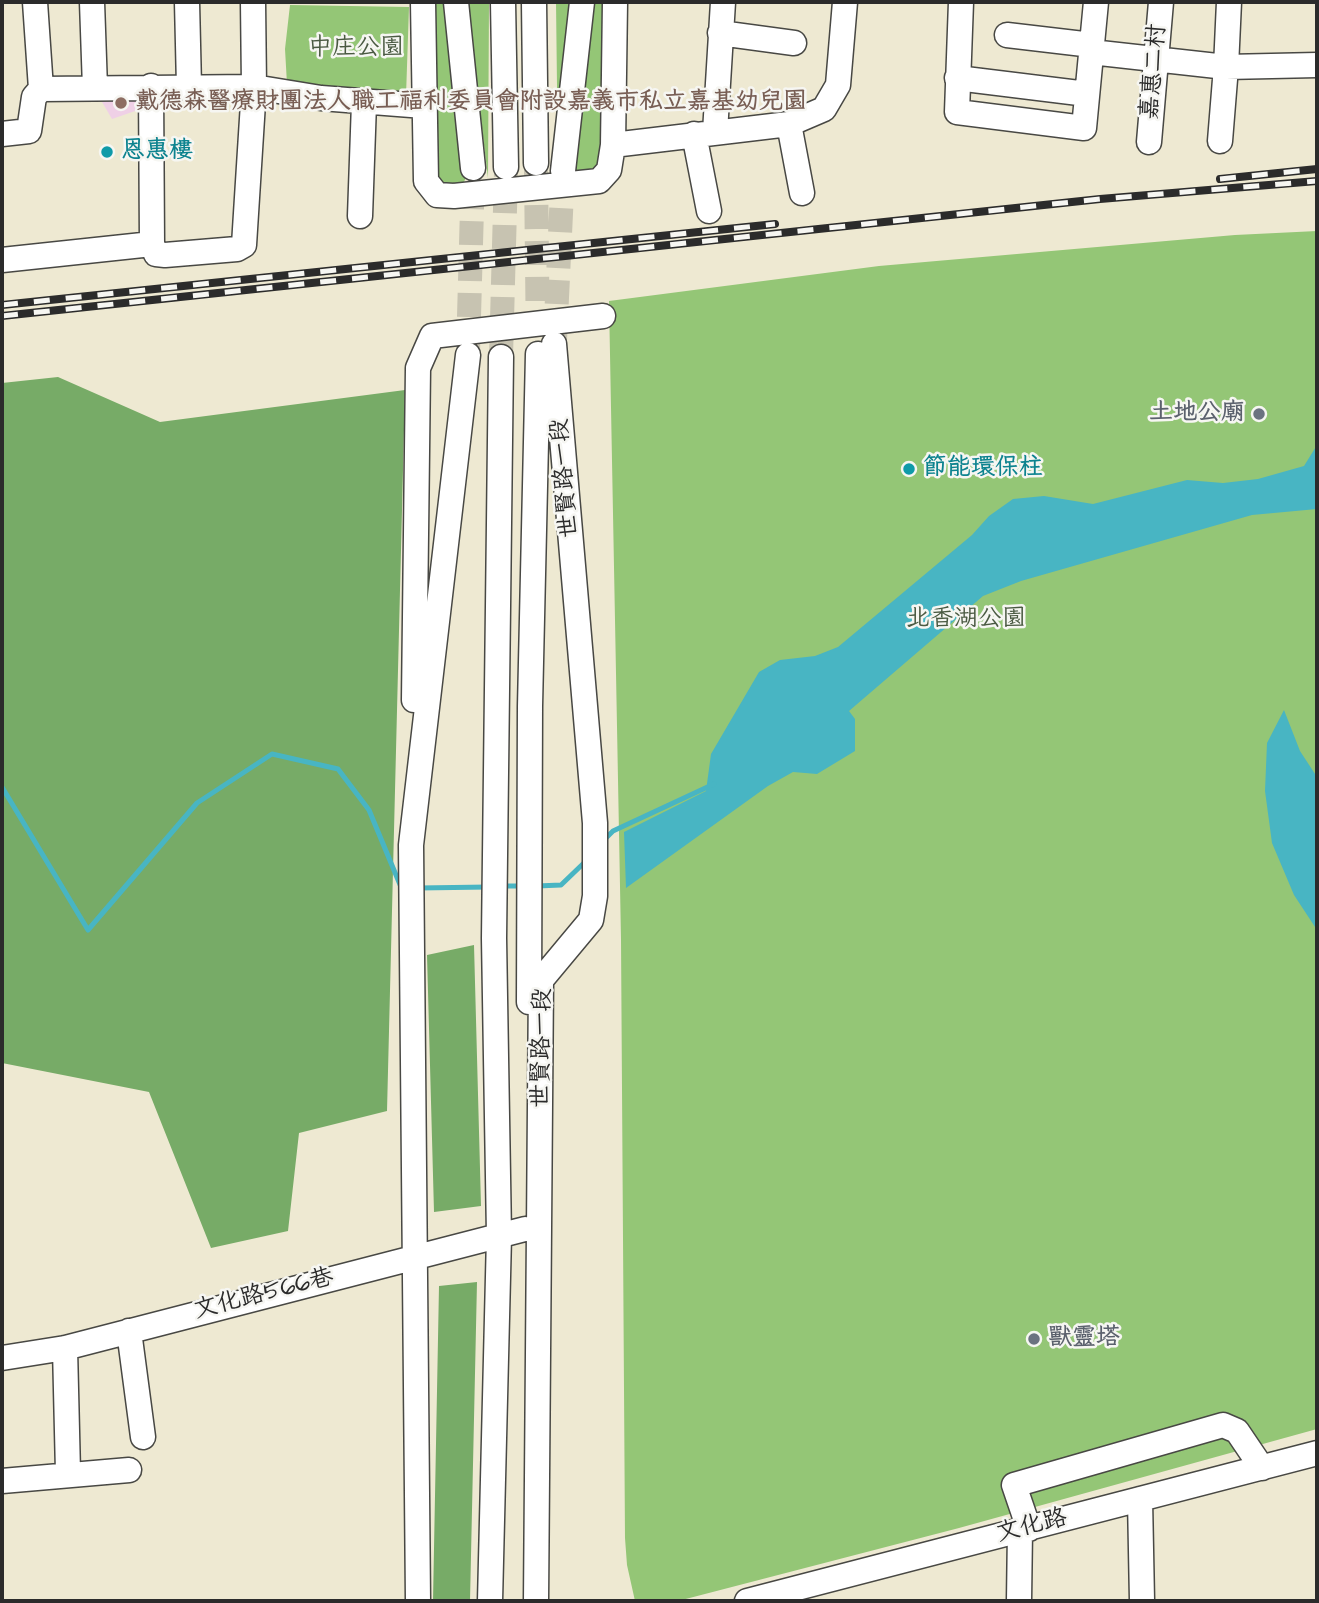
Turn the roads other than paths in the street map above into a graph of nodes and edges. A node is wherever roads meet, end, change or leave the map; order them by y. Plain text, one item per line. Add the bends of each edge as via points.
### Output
1 (35, 2) edge
2 (92, 2) edge
3 (187, 2) edge
4 (253, 2) edge
5 (423, 2) edge
6 (456, 2) edge
7 (503, 2) edge
8 (534, 2) edge
9 (582, 2) edge
10 (615, 2) edge
11 (723, 2) edge
12 (845, 2) edge
13 (961, 2) edge
14 (1096, 2) edge
15 (1161, 2) edge
16 (1229, 2) edge
17 (720, 33) junction
18 (1007, 35) dead end
19 (794, 43) dead end
20 (1092, 49) junction
21 (1156, 58) junction
22 (1317, 65) edge
23 (1226, 67) junction
24 (957, 78) junction
25 (151, 86) junction
26 (189, 87) junction
27 (254, 87) junction
28 (95, 88) junction
29 (41, 89) junction
30 (1087, 94) junction
31 (364, 103) junction
32 (424, 106) junction
33 (789, 124) junction
34 (704, 133) junction
35 (2, 135) edge
36 (1220, 141) dead end
37 (1149, 142) dead end
38 (612, 145) junction
39 (536, 163) tunnel mouth
40 (506, 167) tunnel mouth
41 (473, 168) tunnel mouth
42 (563, 171) tunnel mouth
43 (803, 193) dead end
44 (709, 211) dead end
45 (360, 216) dead end
46 (152, 244) junction
47 (2, 260) edge
48 (603, 316) dead end
49 (468, 355) tunnel mouth
50 (502, 357) tunnel mouth
51 (412, 836) junction
52 (525, 1229) junction
53 (499, 1236) junction
54 (416, 1257) junction
55 (129, 1331) junction
56 (65, 1348) junction
57 (2, 1358) edge
58 (143, 1437) dead end
59 (1317, 1453) edge
60 (1262, 1468) junction
61 (129, 1470) dead end
62 (68, 1473) junction
63 (2, 1481) edge
64 (1140, 1499) junction
65 (1024, 1530) junction
66 (418, 1601) edge
67 (490, 1601) edge
68 (525, 1601) edge
69 (536, 1601) edge
70 (747, 1601) edge
71 (1019, 1601) edge
72 (1142, 1601) edge

1 - 29 street
2 - 28 street
3 - 26 street
4 - 27 street
5 - 32 street
6 - 41 street
7 - 40 street
8 - 39 street
9 - 42 street
10 - 38 street
11 - 17 street
12 - 33 street via 838,85 824,109
13 - 24 street
14 - 20 street
15 - 21 street, 嘉惠二村
16 - 23 street
17 - 19 street
17 - 34 street
18 - 20 street
20 - 21 street
20 - 30 street
21 - 23 street
21 - 37 street, 嘉惠二村
22 - 23 street
23 - 36 street
24 - 30 street
24 - 30 street via 957,112 1084,128
25 - 26 street
25 - 28 street
25 - 46 street
26 - 27 street
27 - 31 street
27 - 46 street via 244,245 165,255 156,254
28 - 29 street
29 - 35 street via 34,97 29,131
31 - 32 street
31 - 45 street
32 - 38 street via 426,181 437,195 599,181 609,170
33 - 34 street
33 - 43 street
34 - 38 street
34 - 44 street
46 - 47 street
48 - 51 street via 432,336 418,368
49 - 51 street
50 - 53 street, 世賢路一段 via 494,938
51 - 54 street
52 - 53 street, 文化路566巷
52 - 68 street, 世賢路一段
52 - 69 street, 世賢路一段 via 529,826 546,349 595,823 595,896 591,920 541,980
53 - 54 street, 文化路566巷
53 - 67 street, 世賢路一段
54 - 55 street, 文化路566巷
54 - 66 street
55 - 56 street, 文化路566巷
55 - 58 street
56 - 57 street, 文化路566巷
56 - 62 street
59 - 60 street, 文化路
60 - 64 street, 文化路
60 - 65 street via 1237,1431 1223,1425 1014,1485
61 - 62 street
62 - 63 street
64 - 65 street, 文化路
64 - 72 street
65 - 70 street, 文化路
65 - 71 street

